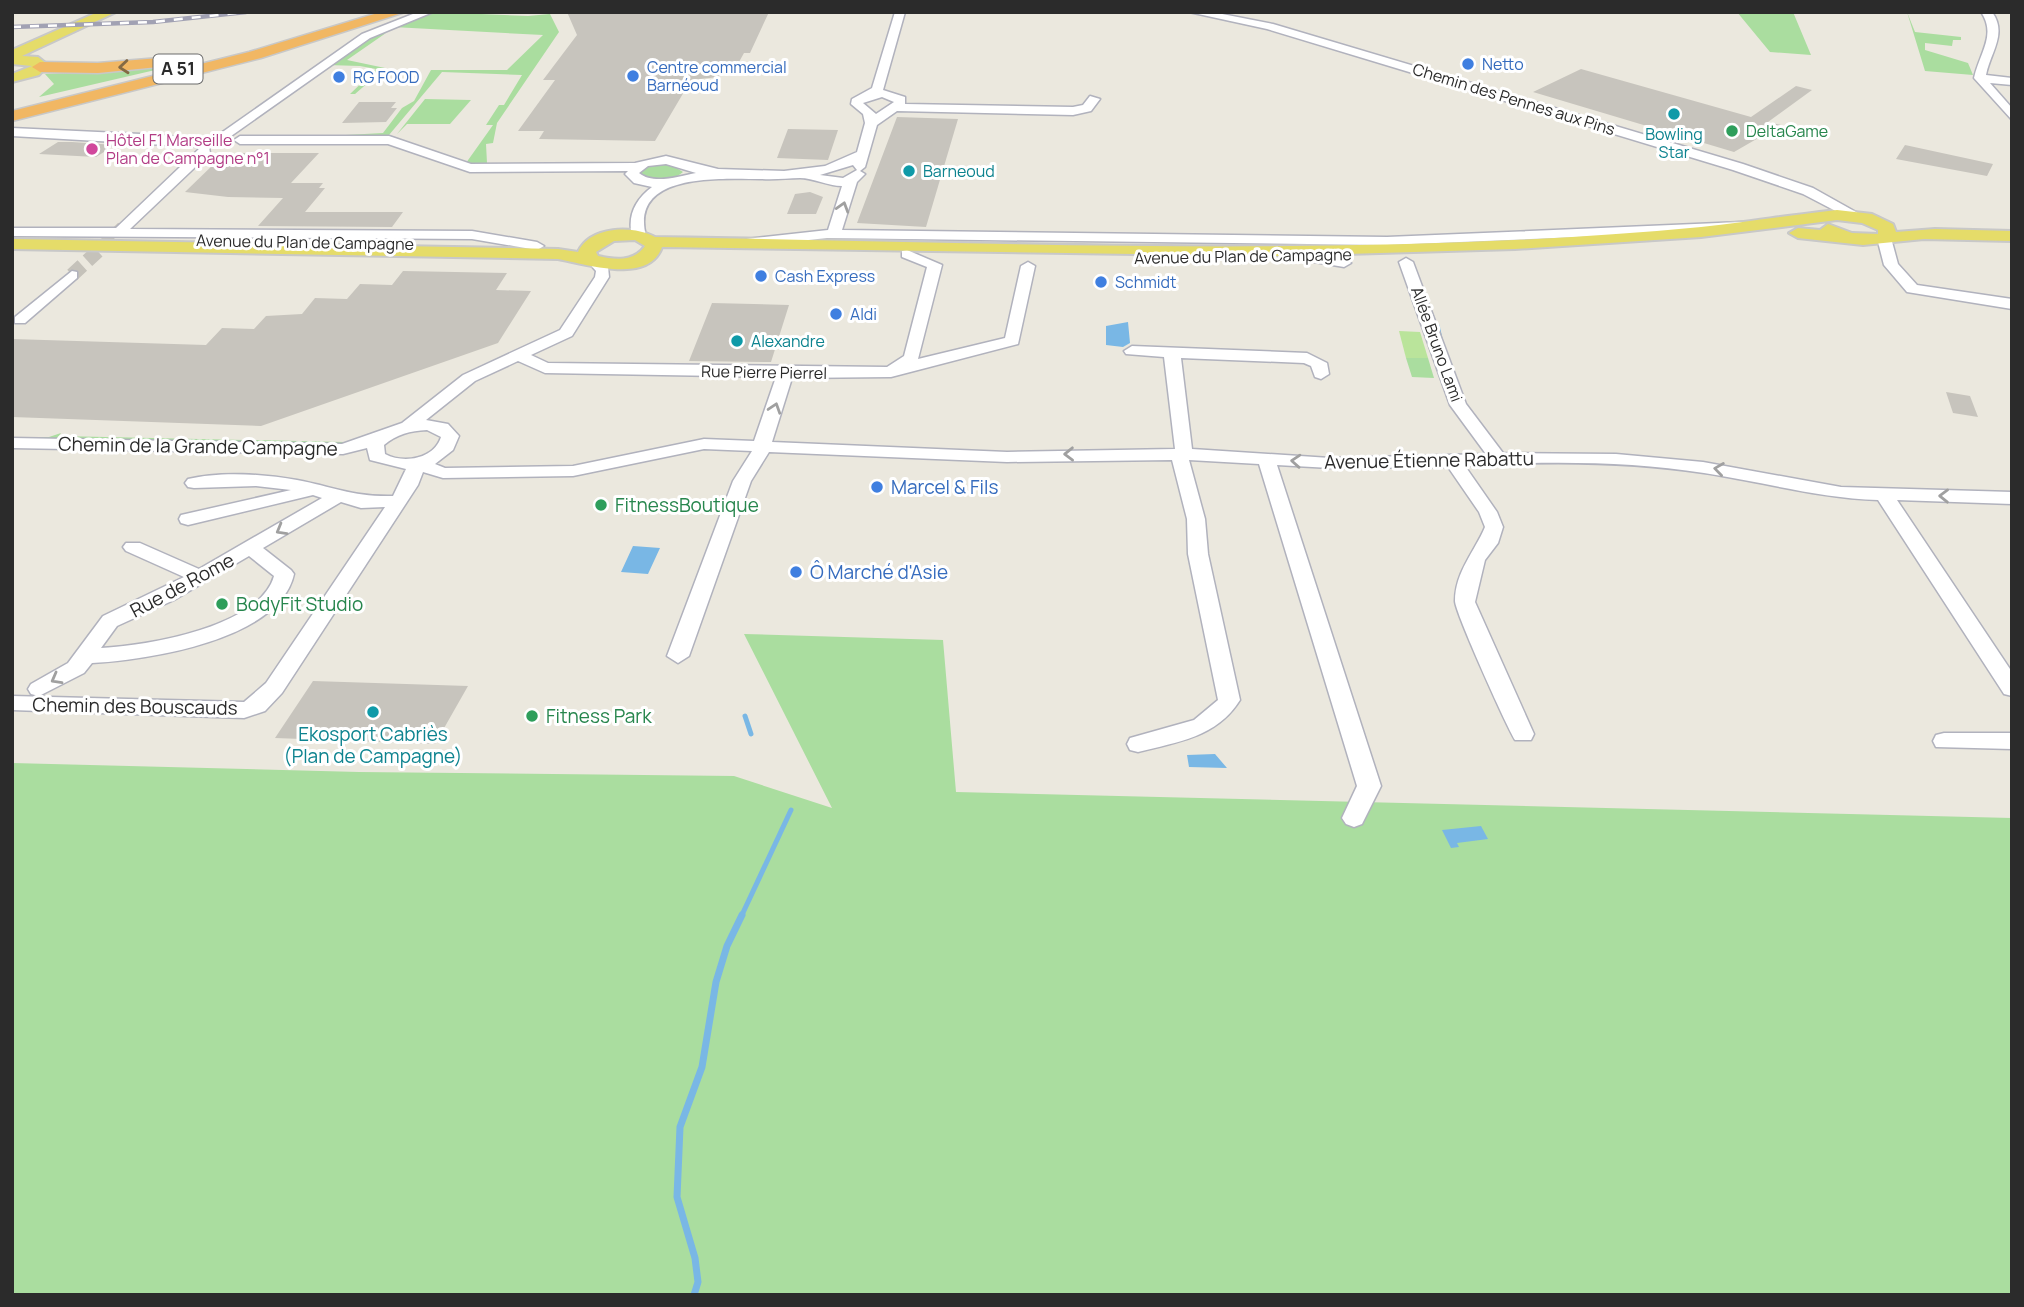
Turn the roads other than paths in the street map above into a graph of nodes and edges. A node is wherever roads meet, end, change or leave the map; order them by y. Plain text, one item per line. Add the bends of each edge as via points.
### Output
1 (110, 12) edge
2 (375, 12) edge
3 (398, 12) edge
4 (428, 12) edge
5 (900, 12) edge
6 (908, 12) edge
7 (1194, 12) edge
8 (1986, 12) edge
9 (342, 23) junction
10 (47, 39) junction
11 (12, 54) edge
12 (255, 55) junction
13 (27, 62) edge
14 (15, 78) edge
15 (1980, 78) junction
16 (2012, 82) edge
17 (874, 93) junction
18 (889, 94) junction
19 (1094, 99) dead end
20 (895, 105) junction
21 (12, 106) edge
22 (864, 108) junction
23 (12, 116) edge
24 (2012, 116) edge
25 (248, 119) junction
26 (12, 123) edge
27 (871, 123) junction
28 (12, 132) edge
29 (238, 141) junction
30 (212, 145) junction
31 (861, 155) junction
32 (829, 172) junction
33 (681, 176) junction
34 (855, 177) junction
35 (640, 180) junction
36 (640, 210) junction
37 (1829, 212) junction
38 (1765, 226) junction
39 (123, 228) tunnel mouth
40 (12, 232) edge
41 (2012, 233) edge
42 (834, 234) junction
43 (12, 238) edge
44 (1853, 238) junction
45 (1884, 238) junction
46 (645, 239) junction
47 (1238, 241) junction
48 (12, 244) edge
49 (734, 244) junction
50 (537, 246) junction
51 (596, 250) junction
52 (1278, 251) junction
53 (907, 254) junction
54 (1302, 256) junction
55 (637, 261) junction
56 (1406, 262) dead end
57 (1344, 263) dead end
58 (1028, 266) dead end
59 (72, 275) tunnel mouth
60 (597, 287) junction
61 (2012, 304) edge
62 (19, 320) edge
63 (1132, 351) dead end
64 (1172, 354) junction
65 (519, 356) junction
66 (897, 369) junction
67 (786, 372) junction
68 (1321, 374) dead end
69 (447, 397) junction
70 (408, 426) junction
71 (442, 428) junction
72 (381, 438) junction
73 (735, 444) junction
74 (762, 444) junction
75 (12, 445) edge
76 (442, 452) junction
77 (1181, 454) junction
78 (1496, 456) junction
79 (1266, 459) junction
80 (383, 460) junction
81 (1453, 461) junction
82 (417, 463) junction
83 (451, 472) junction
84 (742, 481) junction
85 (194, 483) dead end
86 (318, 489) junction
87 (340, 495) junction
88 (1884, 495) junction
89 (2012, 498) edge
90 (398, 499) junction
91 (188, 519) dead end
92 (133, 547) dead end
93 (251, 548) junction
94 (200, 577) junction
95 (87, 656) junction
96 (678, 656) dead end
97 (39, 689) dead end
98 (2012, 689) edge
99 (12, 703) edge
100 (1523, 734) dead end
101 (1944, 741) dead end
102 (2012, 741) edge
103 (1138, 744) dead end
104 (1354, 818) dead end

1 - 10 main road
2 - 9 highway, A 51
3 - 12 highway, A 51
4 - 25 street via 366,36
5 - 17 street
6 - 18 street
7 - 37 street, Chemin des Pennes aux Pins via 1256,23 1725,163
8 - 15 street via 1992,17 1994,42 1981,64
9 -> 13 highway via 189,60 98,68
9 - 21 highway, A 51 via 213,61
10 - 11 main road
10 - 13 main road via 24,54
12 - 23 highway, A 51
12 - 26 highway via 211,71
13 - 14 main road
14 - 21 highway via 39,80 45,88
15 - 16 street
15 - 24 street
17 - 18 street
17 - 22 street via 858,99 857,104
18 - 20 street
19 - 20 street via 1087,108 1073,111
20 - 22 street
20 - 27 street
22 - 27 street
25 - 29 street via 236,132
25 - 30 street
27 - 31 street
28 - 30 street
29 - 30 street
29 - 35 street via 375,139 404,144 462,166 599,169
30 - 39 street
31 - 32 street
31 - 34 street
32 - 33 street
32 - 34 street via 839,182
33 - 35 street
33 - 35 street via 681,162 663,160
42 -> 34 street
35 - 36 street
36 - 46 street via 636,228
36 - 51 street
37 - 38 main road, Avenue du Plan de Campagne
37 - 44 main road via 1828,229
37 - 45 main road, Avenue du Plan de Campagne via 1856,216
38 - 47 street via 1706,225 1459,240
38 - 52 main road, Avenue du Plan de Campagne via 1515,244
40 - 50 street via 472,235
41 - 45 main road
42 - 47 street
42 - 49 street
43 - 50 main road, Avenue du Plan de Campagne
44 - 45 main road
44 - 54 main road, Avenue du Plan de Campagne via 1777,233 1526,250
45 - 61 street via 1898,276 1912,289
46 - 49 main road, Avenue du Plan de Campagne
46 - 51 main road, Avenue du Plan de Campagne
46 - 55 main road via 654,248
47 - 52 street
48 - 51 main road, Avenue du Plan de Campagne
49 - 52 main road, Avenue du Plan de Campagne
50 - 51 main road, Avenue du Plan de Campagne
51 - 55 main road
51 - 60 street via 603,270
53 - 54 main road, Avenue du Plan de Campagne
53 - 55 main road, Avenue du Plan de Campagne via 706,251
53 - 66 street via 935,265 911,358
54 - 57 street
55 - 60 street via 611,273
56 - 78 street, Allée Bruno Lami via 1458,405
58 - 66 street, Rue Pierre Pierrel via 1012,341
59 - 62 street
60 - 65 street via 570,330
63 - 64 street
64 - 68 street via 1307,358 1319,363
64 - 77 street
65 - 67 street, Rue Pierre Pierrel via 545,368
65 - 69 street via 484,370
66 - 67 street, Rue Pierre Pierrel via 878,374
74 -> 67 street
69 - 70 street
69 - 71 street via 438,417
70 - 71 street
70 - 72 street, Chemin de la Grande Campagne
71 - 76 street via 450,436
72 - 75 street, Chemin de la Grande Campagne via 344,449
72 - 80 street via 373,450
73 - 74 street, Avenue Étienne Rabattu
73 - 83 street, Avenue Étienne Rabattu via 690,445 584,470
73 - 84 street
77 -> 74 street, Avenue Étienne Rabattu via 1007,457
74 - 84 street
75 - 80 street, Chemin de la Grande Campagne via 354,453
76 - 82 street
76 - 83 street
77 - 79 street, Avenue Étienne Rabattu
77 - 103 street via 1229,700 1222,714 1206,725
78 - 81 street, Avenue Étienne Rabattu
88 -> 78 street, Avenue Étienne Rabattu via 1816,490 1703,467
81 -> 79 street, Avenue Étienne Rabattu
79 - 104 street via 1369,786
80 - 82 street, Chemin de la Grande Campagne
80 - 90 street via 402,482
81 - 100 street via 1494,527 1488,543 1476,555 1465,602
82 - 83 street
82 - 90 street, Chemin des Bouscauds
83 - 90 street, Chemin des Bouscauds via 418,482
84 - 96 street
85 - 86 street via 256,481
86 - 87 street
86 - 91 street
87 - 90 street via 361,502
87 -> 93 street, Rue de Rome
89 -> 88 street, Avenue Étienne Rabattu
88 - 98 street
90 - 99 street, Chemin des Bouscauds via 274,688 257,706 244,710
92 - 94 street
93 - 94 street, Rue de Rome
93 - 95 street via 284,574 277,592 249,615 182,645
94 - 95 street, Rue de Rome via 106,624
95 -> 97 street, Rue de Rome via 72,671
101 - 102 street

